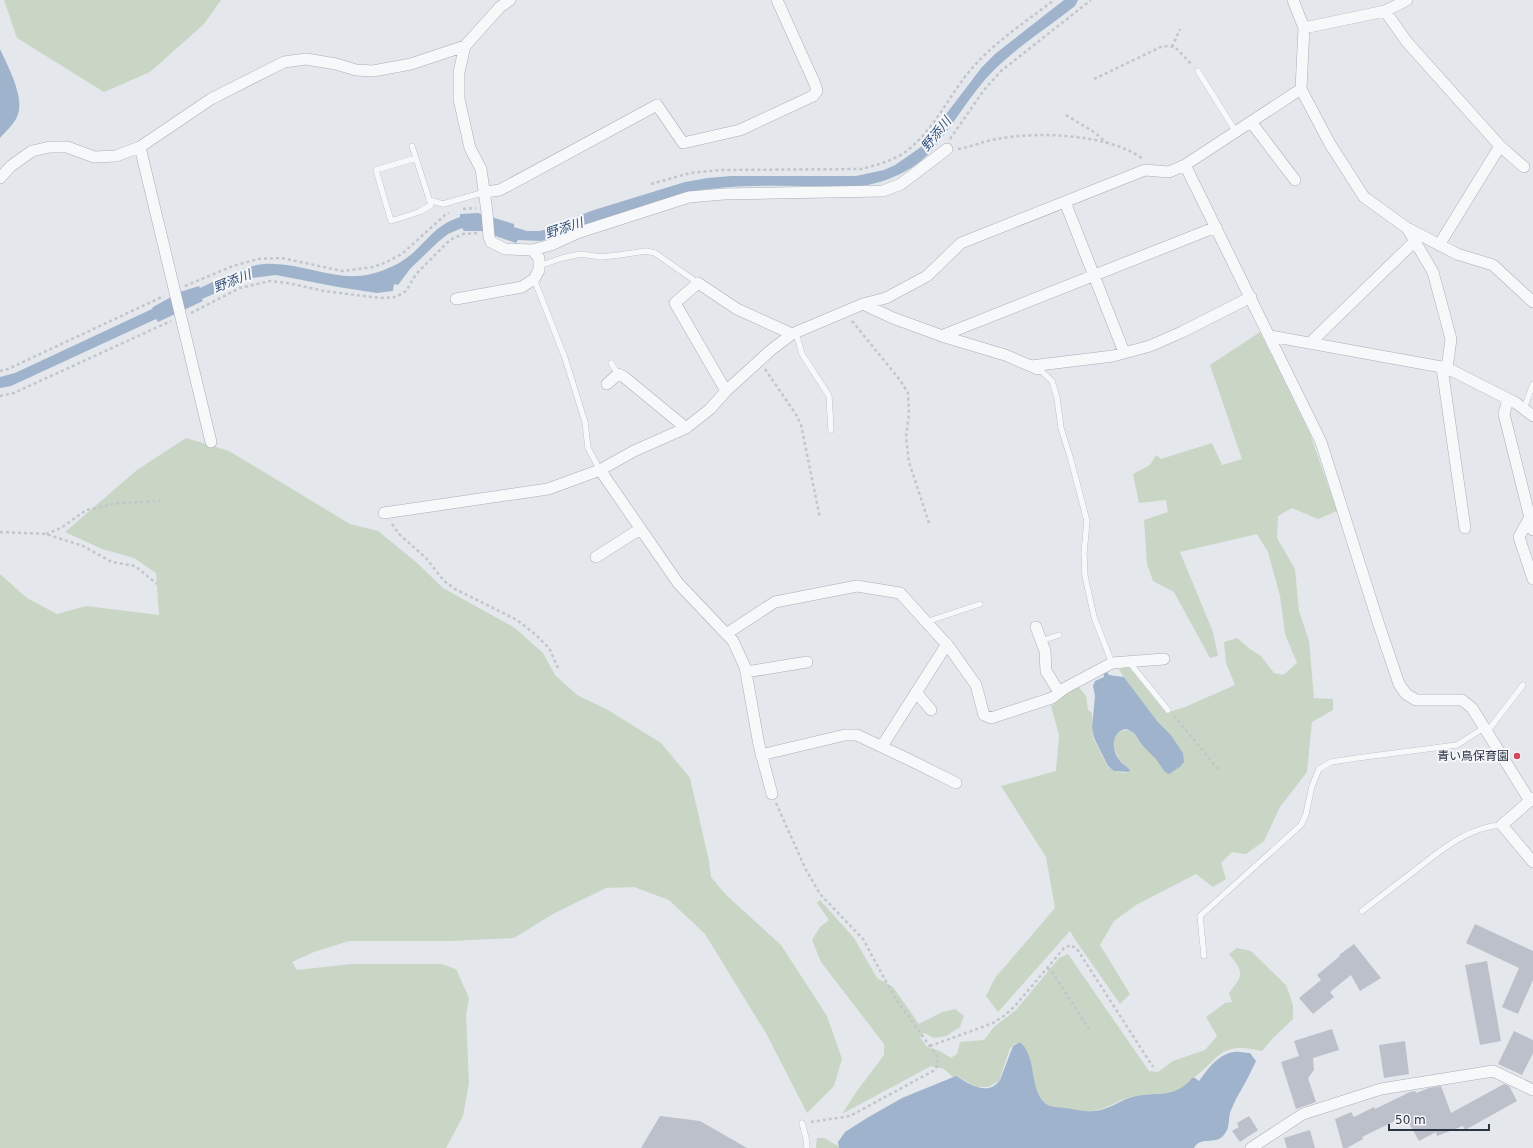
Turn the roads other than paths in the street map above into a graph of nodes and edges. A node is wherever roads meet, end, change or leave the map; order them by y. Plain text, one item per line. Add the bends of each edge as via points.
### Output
1 (510, 0) edge
2 (777, 0) edge
3 (1293, 0) edge
4 (1407, 0) edge
5 (1385, 11) junction
6 (1304, 28) junction
7 (465, 46) junction
8 (1198, 71) road end
9 (1301, 89) junction
10 (1251, 122) junction
11 (1236, 132) junction
12 (412, 146) dead end
13 (1500, 146) junction
14 (140, 147) junction
15 (948, 149) road end
16 (416, 158) junction
17 (1185, 165) junction
18 (1524, 167) dead end
19 (0, 178) edge
20 (1295, 180) dead end
21 (485, 192) junction
22 (429, 200) junction
23 (1065, 202) junction
24 (1216, 227) junction
25 (1407, 228) junction
26 (1415, 241) junction
27 (1438, 245) junction
28 (532, 250) junction
29 (539, 266) junction
30 (1094, 275) junction
31 (534, 279) junction
32 (698, 283) junction
33 (1251, 297) junction
34 (456, 299) dead end
35 (1533, 302) edge
36 (863, 304) junction
37 (794, 334) junction
38 (942, 336) junction
39 (1270, 336) junction
40 (1310, 343) junction
41 (1124, 352) junction
42 (611, 363) dead end
43 (1036, 368) junction
44 (1444, 368) junction
45 (618, 374) junction
46 (607, 384) dead end
47 (1533, 384) edge
48 (726, 391) junction
49 (1508, 399) junction
50 (1529, 412) edge
51 (686, 428) junction
52 (831, 430) dead end
53 (211, 442) dead end
54 (600, 470) junction
55 (384, 513) road end
56 (1531, 517) edge
57 (1465, 528) dead end
58 (640, 529) junction
59 (1533, 530) edge
60 (596, 557) dead end
61 (1533, 579) edge
62 (980, 604) dead end
63 (926, 622) junction
64 (1036, 627) dead end
65 (726, 634) junction
66 (1059, 635) dead end
67 (1041, 641) junction
68 (947, 644) junction
69 (1164, 659) dead end
70 (807, 662) dead end
71 (1128, 662) junction
72 (1112, 663) junction
73 (746, 672) junction
74 (1524, 685) dead end
75 (916, 692) junction
76 (1059, 692) junction
77 (931, 710) dead end
78 (1168, 710) road end
79 (1486, 730) junction
80 (882, 746) junction
81 (761, 755) junction
82 (956, 784) dead end
83 (772, 794) road end
84 (1532, 800) edge
85 (1502, 825) junction
86 (1533, 862) edge
87 (1362, 911) dead end
88 (1204, 956) dead end
89 (1533, 1090) edge
90 (802, 1123) road end
91 (808, 1148) edge
92 (1252, 1148) edge

1 - 7 street via 500,7
2 - 21 street via 817,91 813,96 740,130 683,143 658,105 500,190
3 - 6 street
4 - 5 street
5 - 6 street
5 - 13 street via 1407,42
6 - 9 street
7 - 14 street via 411,64 373,71 356,70 306,59 284,62 211,99
7 - 21 street via 459,72 459,99 470,148 481,169
8 - 11 lane
9 - 10 street
9 - 25 street via 1330,144 1364,197
10 - 11 street
10 - 20 street
11 - 17 street
12 - 16 lane
13 - 18 street
13 - 27 street
14 - 19 street via 116,156 94,156 67,147 50,147 32,151 11,166
14 - 53 street
15 - 28 street via 901,184 883,191 690,197
16 - 22 lane
16 - 22 lane via 376,170 390,221 419,212 431,205
17 - 23 street via 1169,172 1145,170
17 - 24 street
21 - 22 lane via 443,204
21 - 28 street via 491,242 505,248
23 - 30 street
23 - 36 street via 961,243 927,276 886,298
24 - 30 street
24 - 33 street
25 - 26 street
25 - 27 street
26 - 40 street
26 - 44 street via 1433,272 1451,339
27 - 35 street via 1457,254 1494,265
28 - 29 street via 539,258
29 - 31 street
29 - 32 lane via 581,254 601,257 646,251 655,253
30 - 38 street
30 - 41 street
31 - 34 street via 522,287
31 - 54 lane via 565,358 585,422 588,448
32 - 37 street via 737,309
32 - 48 street via 675,303
33 - 39 street
33 - 41 street via 1150,346
36 - 37 street
36 - 38 street
37 - 48 street
37 - 52 lane via 802,354 829,396
38 - 43 street via 1005,355
39 - 40 street
39 - 79 street via 1321,442 1399,684 1406,694 1416,700 1462,700 1472,708
40 - 44 street
41 - 43 street
42 - 45 lane
43 - 72 lane via 1052,381 1057,398 1061,428 1087,521 1085,576 1094,617
44 - 49 street
44 - 57 street
45 - 46 street
45 - 51 street
47 - 50 lane
48 - 51 street via 710,409
49 - 50 street
49 - 56 street via 1504,414
51 - 54 street via 634,451
54 - 55 street via 548,489
54 - 58 street
56 - 59 street
56 - 61 street via 1519,537
58 - 60 street
58 - 65 street via 678,583
62 - 63 lane
63 - 65 street via 900,593 857,586 774,602
63 - 68 street
64 - 67 street
65 - 73 street via 733,641
66 - 67 lane
67 - 76 street via 1045,651 1046,671
68 - 75 street
68 - 76 street via 976,685 984,715 991,718 1052,698
69 - 71 street
70 - 73 street
71 - 72 street
71 - 78 lane
72 - 76 street
73 - 81 street
74 - 79 lane
75 - 77 street
75 - 80 street
79 - 84 street
79 - 88 lane via 1457,746 1331,762 1319,769 1301,825 1200,916
80 - 81 street via 856,735 845,735
80 - 82 street
81 - 83 street
84 - 85 street
85 - 86 street
85 - 87 lane via 1488,826 1466,835 1442,850
89 - 92 street via 1493,1071 1381,1089 1304,1114
90 - 91 lane

